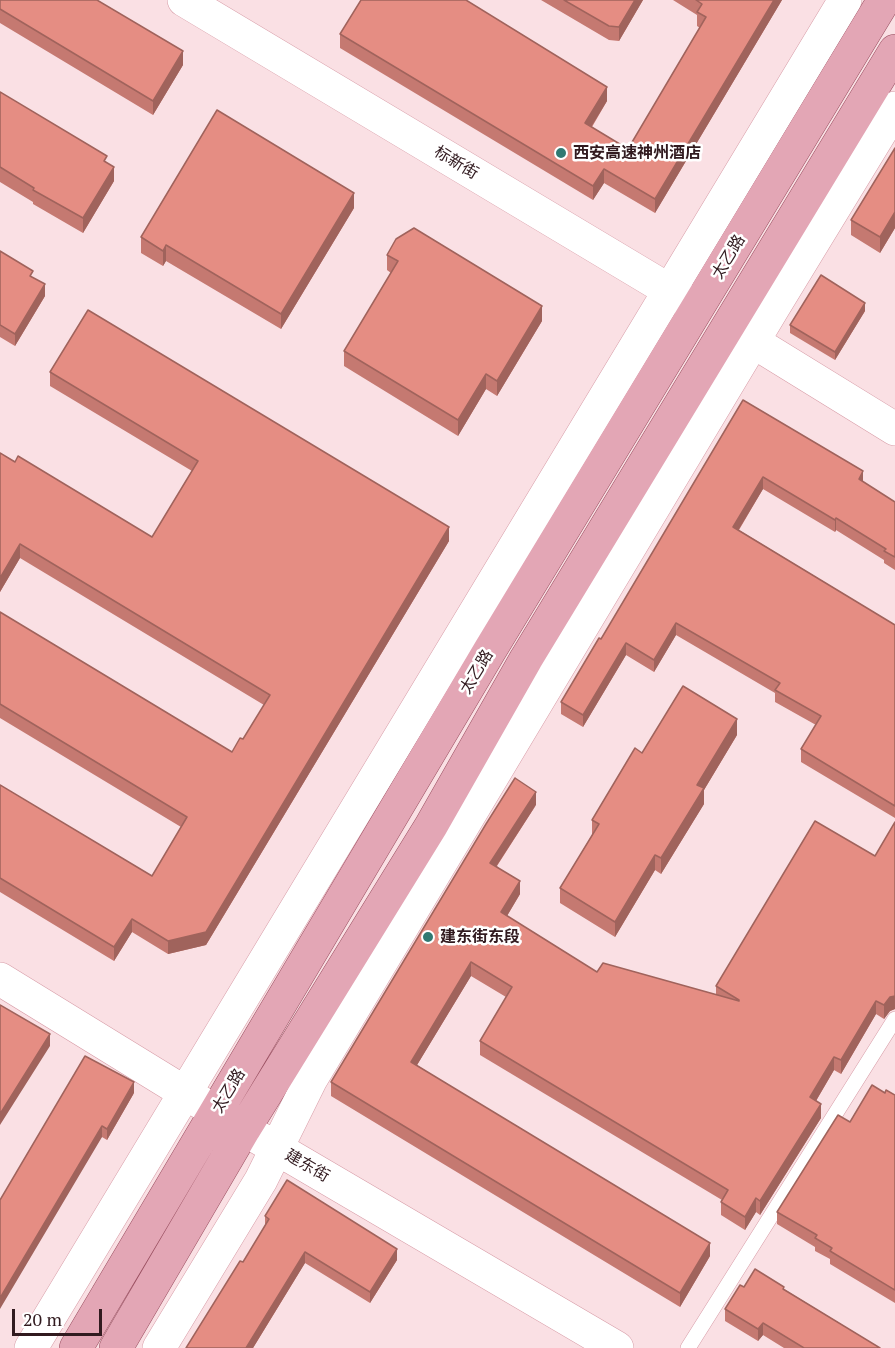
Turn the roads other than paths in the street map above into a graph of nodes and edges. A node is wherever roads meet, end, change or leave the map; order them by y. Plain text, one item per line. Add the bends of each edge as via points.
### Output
1 (184, 0) edge
2 (845, 0) edge
3 (884, 0) edge
4 (895, 51) edge
5 (895, 108) edge
6 (669, 290) junction
7 (698, 308) junction
8 (740, 334) junction
9 (895, 429) edge
10 (0, 979) edge
11 (895, 1020) edge
12 (185, 1093) junction
13 (217, 1112) junction
14 (244, 1129) junction
15 (277, 1148) junction
16 (32, 1348) edge
17 (76, 1348) edge
18 (116, 1348) edge
19 (159, 1348) edge
20 (617, 1348) edge
21 (688, 1348) edge

1 - 6 main road, 标新街
2 - 6 main road
3 - 7 main road, 太乙路
4 - 8 main road, 太乙路
5 - 8 main road
6 - 7 main road, 标新街
6 - 12 main road
7 - 8 main road, 标新街
7 - 13 main road, 太乙路
8 - 9 main road, 标新街
8 - 14 main road, 太乙路 via 526,659 431,826
8 - 15 main road via 311,1079
10 - 12 main road, 建东街
11 - 21 lane
12 - 13 main road, 建东街
12 - 16 main road
13 - 14 main road, 建东街
13 - 17 main road, 太乙路
14 - 15 main road, 建东街
14 - 18 main road, 太乙路
15 - 19 main road
15 - 20 main road, 建东街

